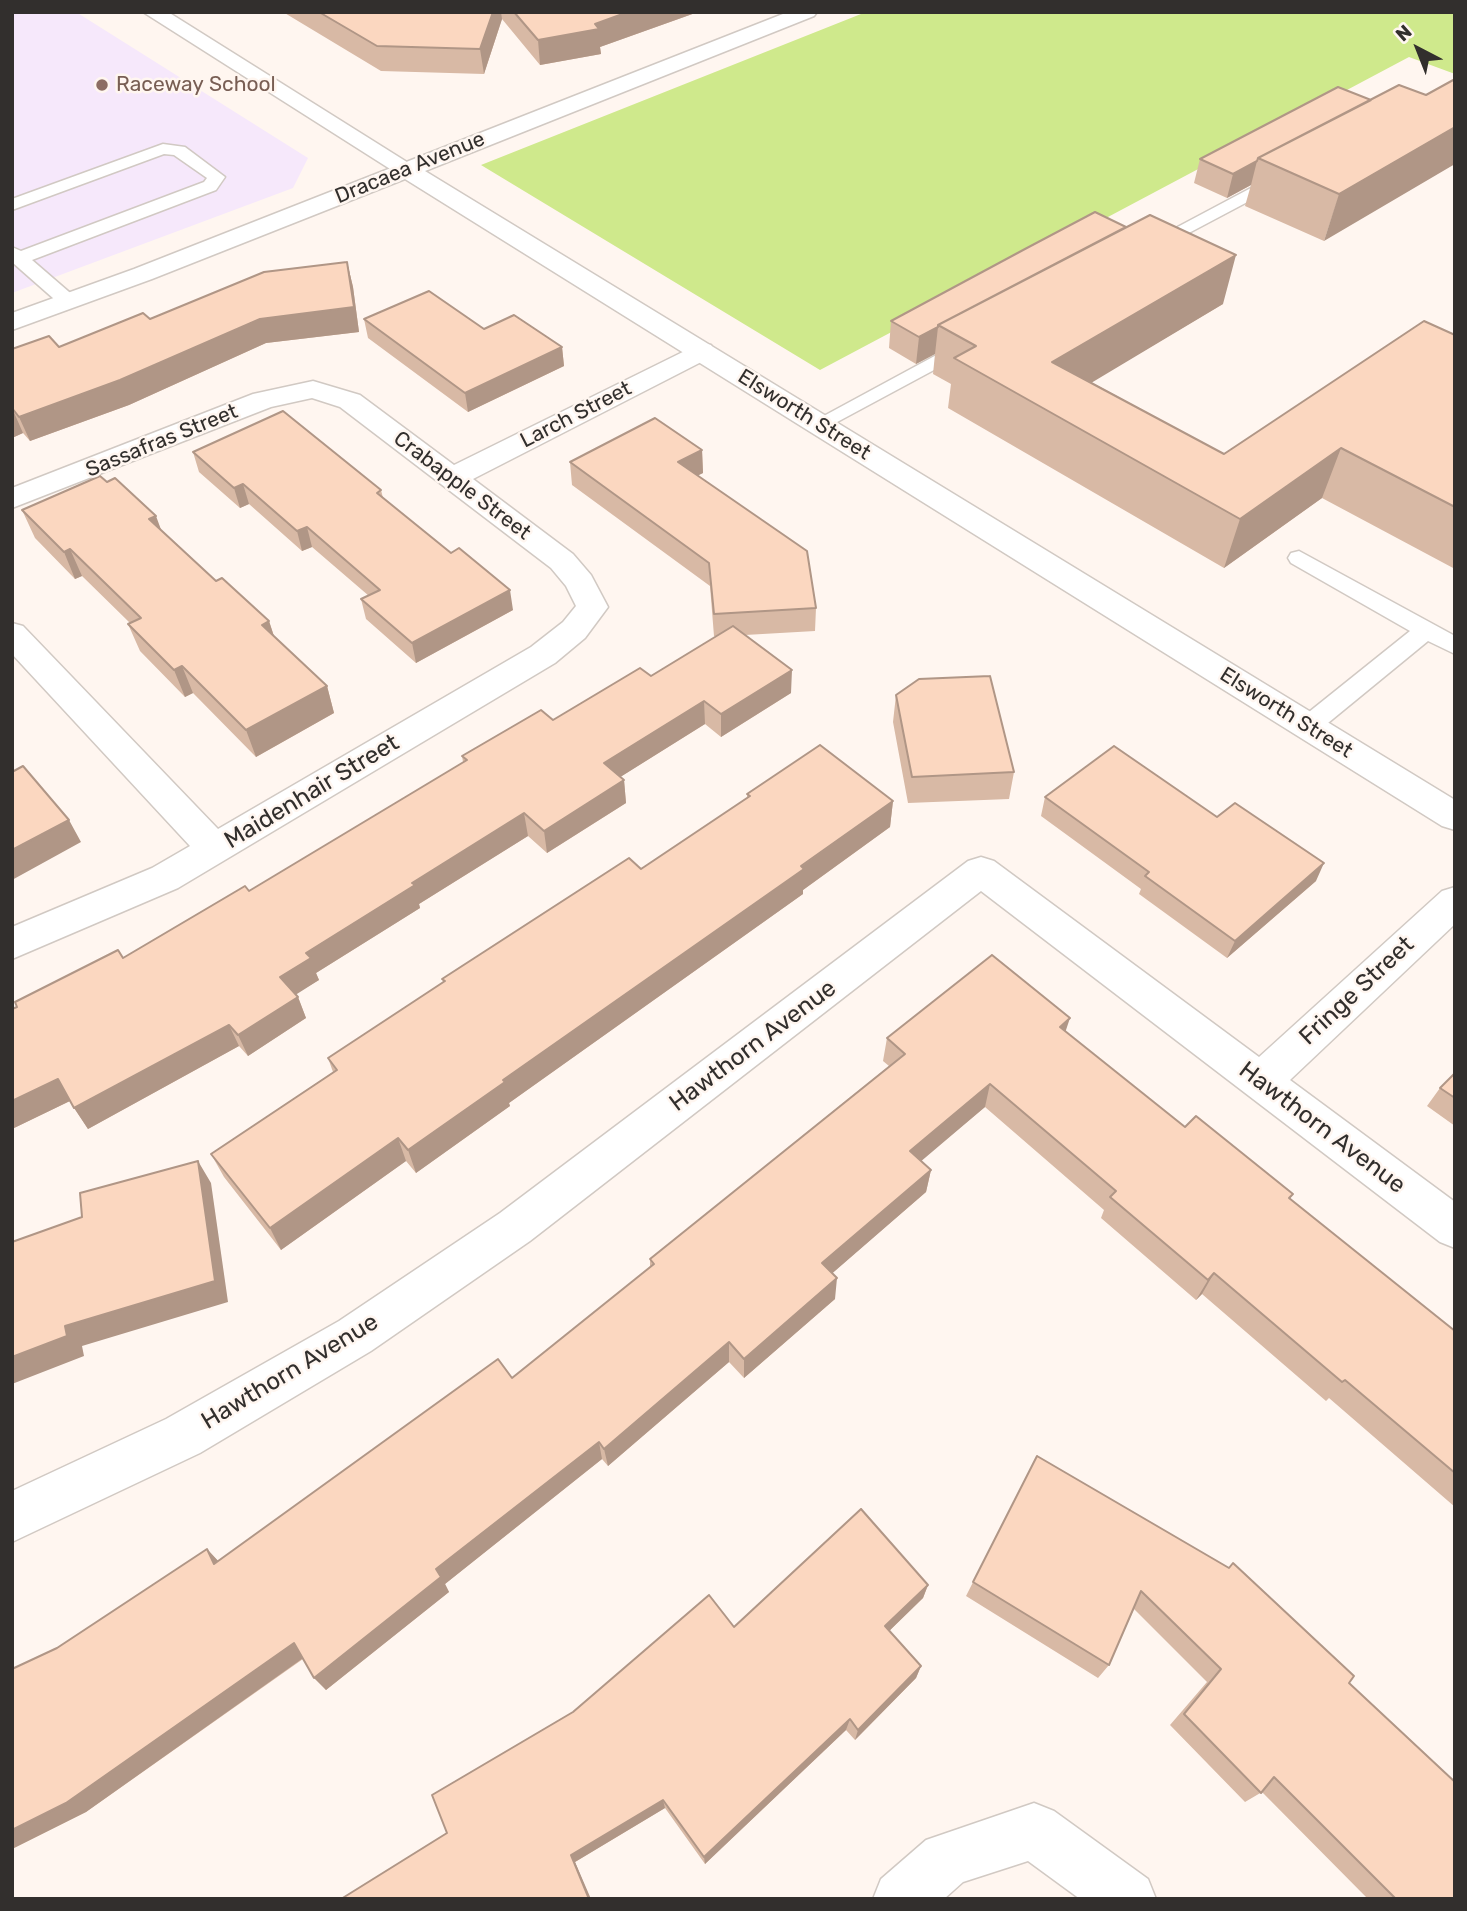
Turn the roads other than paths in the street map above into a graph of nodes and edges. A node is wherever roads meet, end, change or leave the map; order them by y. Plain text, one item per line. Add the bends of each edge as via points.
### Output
1 (153, 12) edge
2 (807, 12) edge
3 (1299, 167) edge
4 (406, 169) junction
5 (12, 205) edge
6 (16, 255) edge
7 (1130, 257) edge
8 (69, 302) junction
9 (12, 321) edge
10 (984, 335) edge
11 (701, 351) junction
12 (313, 389) joint
13 (820, 424) junction
14 (452, 478) junction
15 (12, 499) edge
16 (1299, 558) dead end
17 (592, 607) joint
18 (1426, 630) junction
19 (12, 634) edge
20 (1455, 646) edge
21 (1308, 726) junction
22 (1455, 817) edge
23 (215, 849) junction
24 (1455, 901) edge
25 (12, 944) edge
26 (1260, 1082) junction
27 (1455, 1228) edge
28 (12, 1517) edge
29 (901, 1899) edge
30 (1128, 1899) edge

1 - 4 street, Elsworth Street
2 - 4 street, Dracaea Avenue
3 - 7 lane
4 - 8 street, Dracaea Avenue
4 - 11 street, Elsworth Street
5 - 6 lane via 163,149 179,151 216,177 210,186
6 - 8 lane
8 - 9 street, Dracaea Avenue
10 - 13 lane
11 - 13 street, Elsworth Street
11 - 14 street, Larch Street
12 - 14 street, Crabapple Street via 350,401
12 - 15 street, Sassafras Street via 263,400
13 - 21 street, Elsworth Street
14 - 17 street, Crabapple Street via 562,561 580,582
16 - 18 lane
17 - 23 street, Maidenhair Street via 574,631 543,655
18 - 20 lane
18 - 21 lane
19 - 23 street
21 - 22 street, Elsworth Street
23 - 25 street, Maidenhair Street via 165,878
24 - 26 street, Fringe Street
26 - 27 street, Hawthorn Avenue
26 - 28 street, Hawthorn Avenue via 981,872 515,1227 355,1336 183,1436
29 - 30 street via 946,1860 1034,1831

